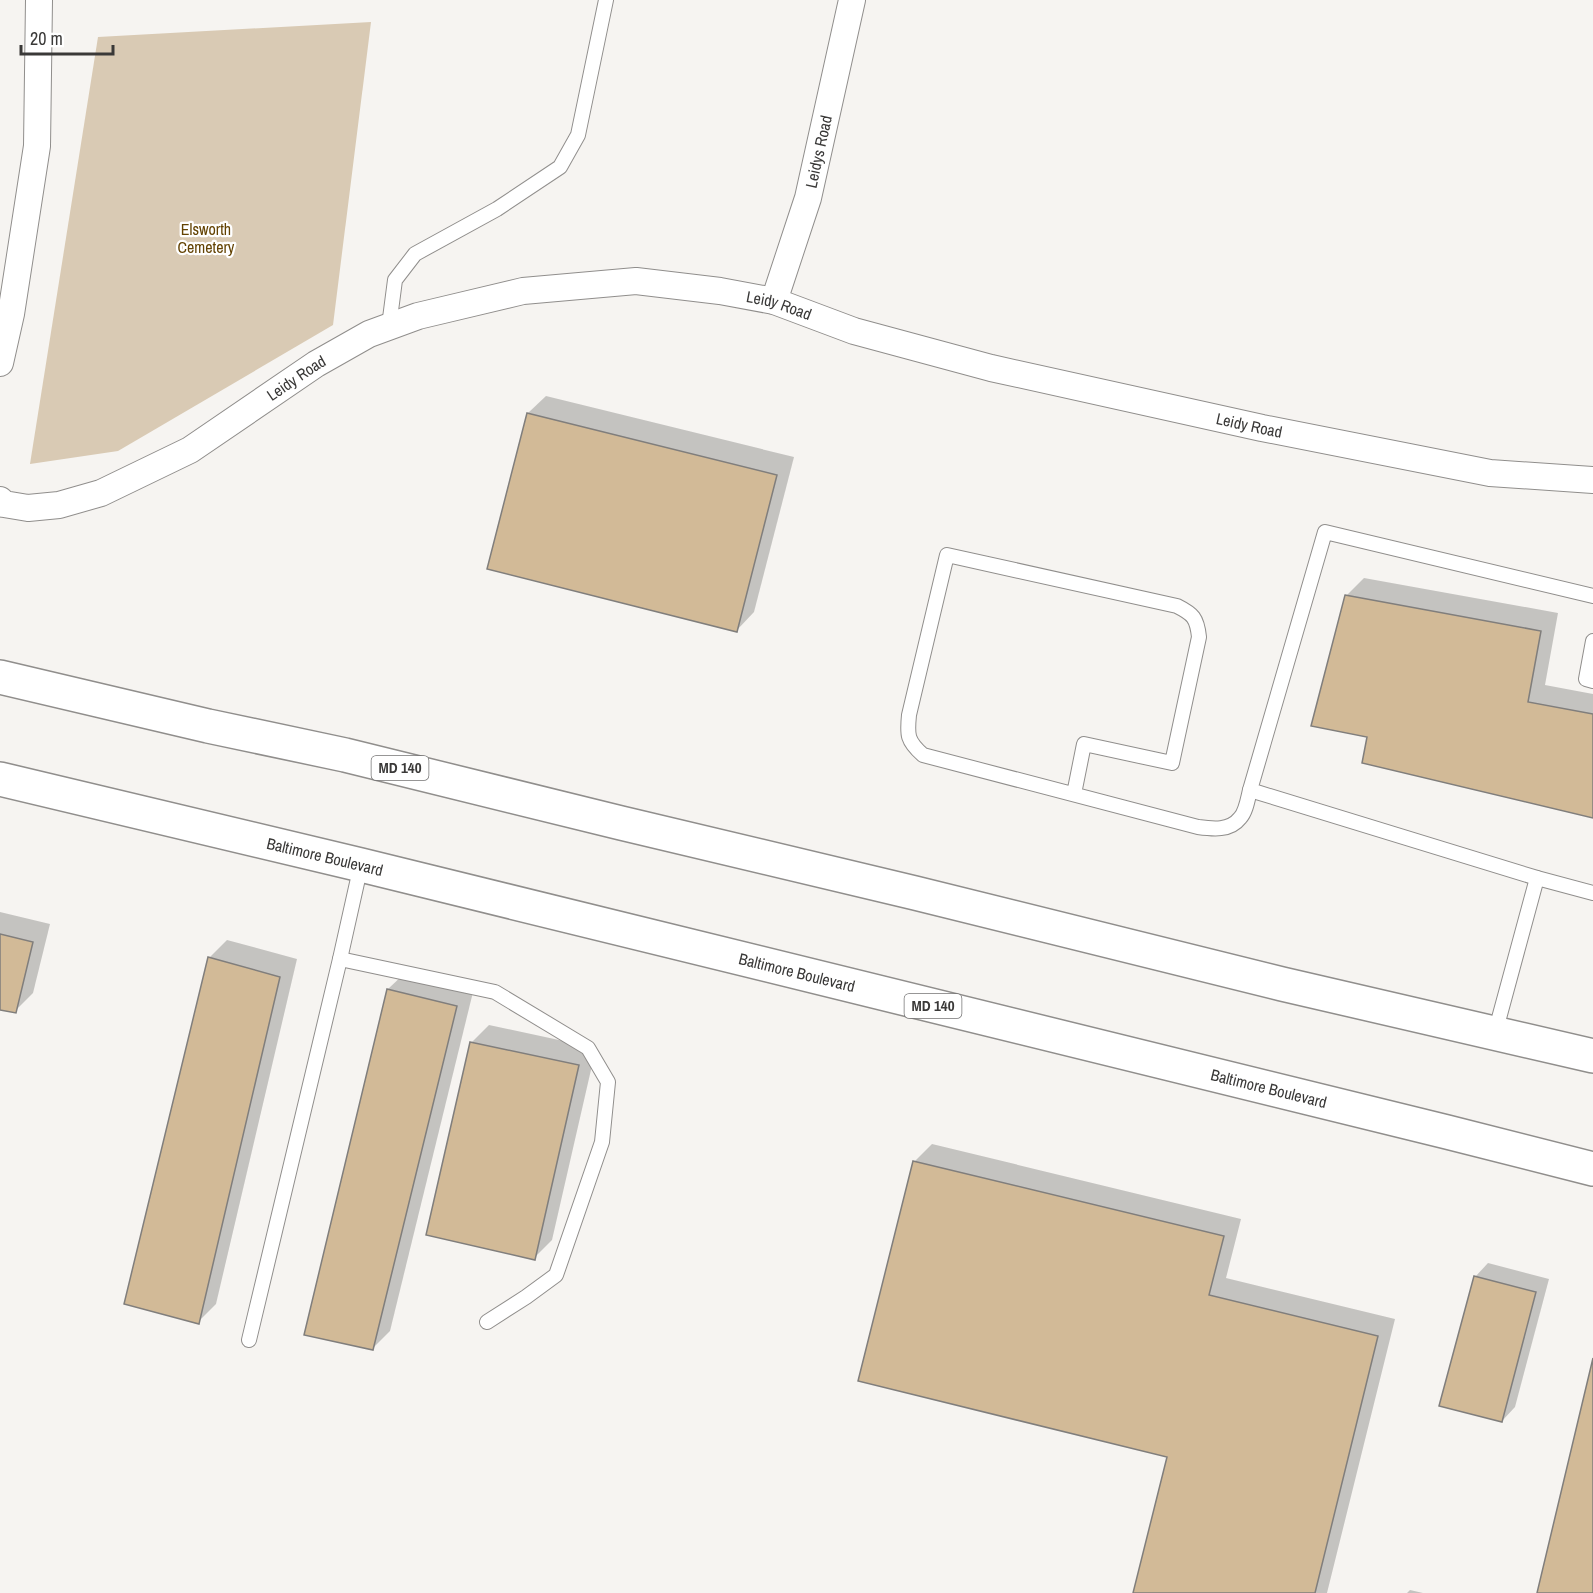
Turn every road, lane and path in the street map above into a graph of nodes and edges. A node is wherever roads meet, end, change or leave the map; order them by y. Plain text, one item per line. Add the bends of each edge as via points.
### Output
1 (39, 0) edge
2 (606, 0) edge
3 (852, 0) edge
4 (774, 301) junction
5 (389, 326) junction
6 (0, 363) edge
7 (1593, 480) edge
8 (0, 500) edge
9 (1593, 596) edge
10 (1593, 641) edge
11 (0, 677) edge
12 (1593, 681) edge
13 (0, 779) edge
14 (1250, 790) junction
15 (1074, 794) junction
16 (361, 865) junction
17 (1537, 878) junction
18 (1593, 893) edge
19 (340, 959) junction
20 (1495, 1033) junction
21 (1593, 1056) edge
22 (1593, 1169) edge
23 (487, 1322) dead end
24 (249, 1340) dead end

1 - 6 street via 37,146
2 - 5 lane via 578,135 560,167 497,209 415,254 395,280
3 - 4 street, Leidys Road via 808,198
4 - 5 street, Leidy Road via 636,281 523,291
4 - 7 street, Leidy Road via 854,331 991,368 1251,426 1490,473
5 - 8 street, Leidy Road via 316,364 190,450 100,493 58,506 28,508
9 - 14 lane via 1325,532
10 - 12 lane via 1586,679
11 - 20 highway, MD 140 via 345,755
13 - 16 highway, Baltimore Boulevard / MD 140
14 - 15 lane via 1241,818 1215,829
14 - 17 lane
15 - 15 lane via 923,755 913,746 907,734 909,715 947,555 1177,606 1198,623 1199,637 1172,763 1084,744
16 - 19 lane
16 - 22 highway, Baltimore Boulevard / MD 140
17 - 18 lane
17 - 20 lane
19 - 23 lane via 495,992 588,1048 608,1083 602,1142 556,1275
19 - 24 lane
20 - 21 highway, MD 140

